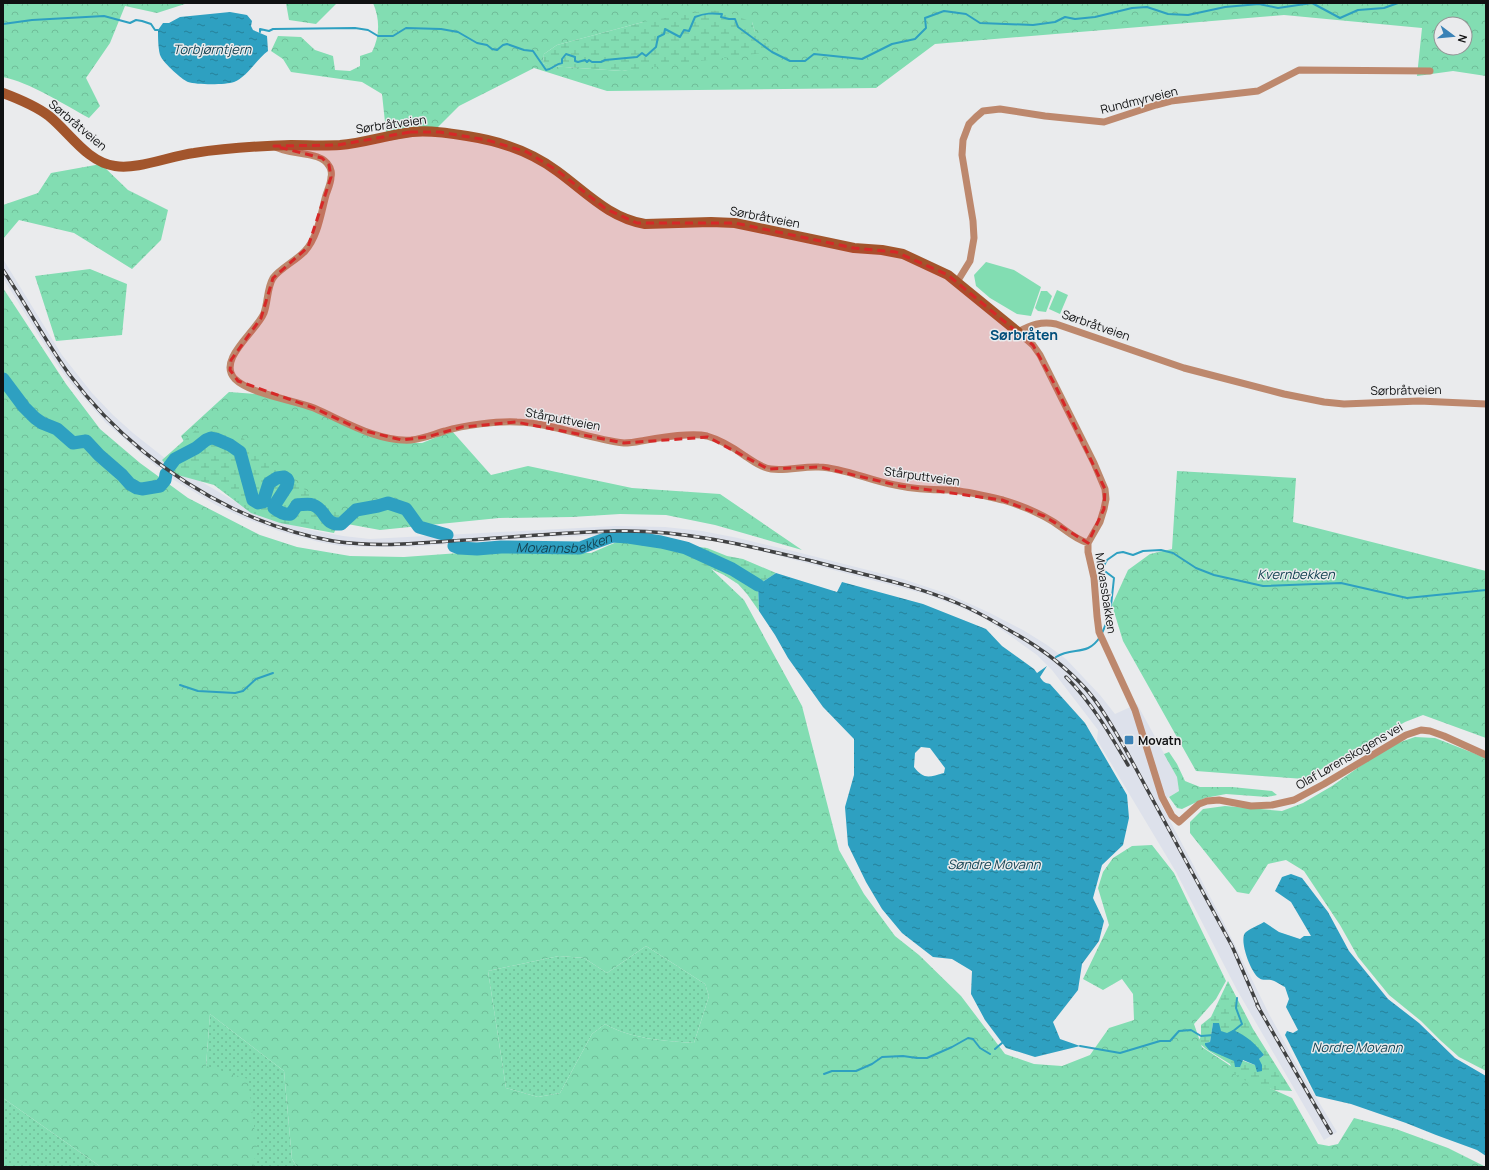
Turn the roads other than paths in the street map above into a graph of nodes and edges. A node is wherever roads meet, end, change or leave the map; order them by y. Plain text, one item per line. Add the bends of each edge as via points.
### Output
1 (1430, 71) dead end
2 (3, 93) edge
3 (274, 146) junction
4 (957, 282) junction
5 (1018, 332) junction
6 (1486, 404) edge
7 (1088, 543) junction
8 (1486, 755) edge
9 (1179, 822) joint

1 - 4 street, Rundmyrveien via 1299,70 1258,91 1171,101 1104,122 1000,109 983,111 969,124 963,140 962,155 974,238 970,261
2 - 3 street, Sørbråtveien via 40,110 57,122 93,157 114,166 134,166 193,153
3 - 4 street, Sørbråtveien via 348,144 410,132 431,131 487,140 536,157 606,209 637,223 735,223 854,248 889,251 920,261
3 - 7 street, Stårputtveien via 285,152 322,158 329,165 331,177 320,217 308,247 273,278 262,318 231,360 233,376 246,385 314,408 361,430 402,440 414,440 462,427 516,422 624,443 680,436 708,437 732,447 768,468 790,470 820,467 900,486 950,490 1002,500 1044,516 1076,539
4 - 5 street, Sørbråtveien
5 - 6 street, Sørbråtveien via 1038,323 1056,324 1184,368 1324,402 1344,404 1419,401
5 - 7 street, Movassbakken via 1040,355 1104,484 1104,509
7 - 9 street, Movassbakken via 1101,635 1134,706 1162,797 1172,816
8 - 9 street, Olaf Lørenskogens vei via 1436,732 1421,730 1406,735 1294,800 1251,806 1219,800 1207,801 1199,804

